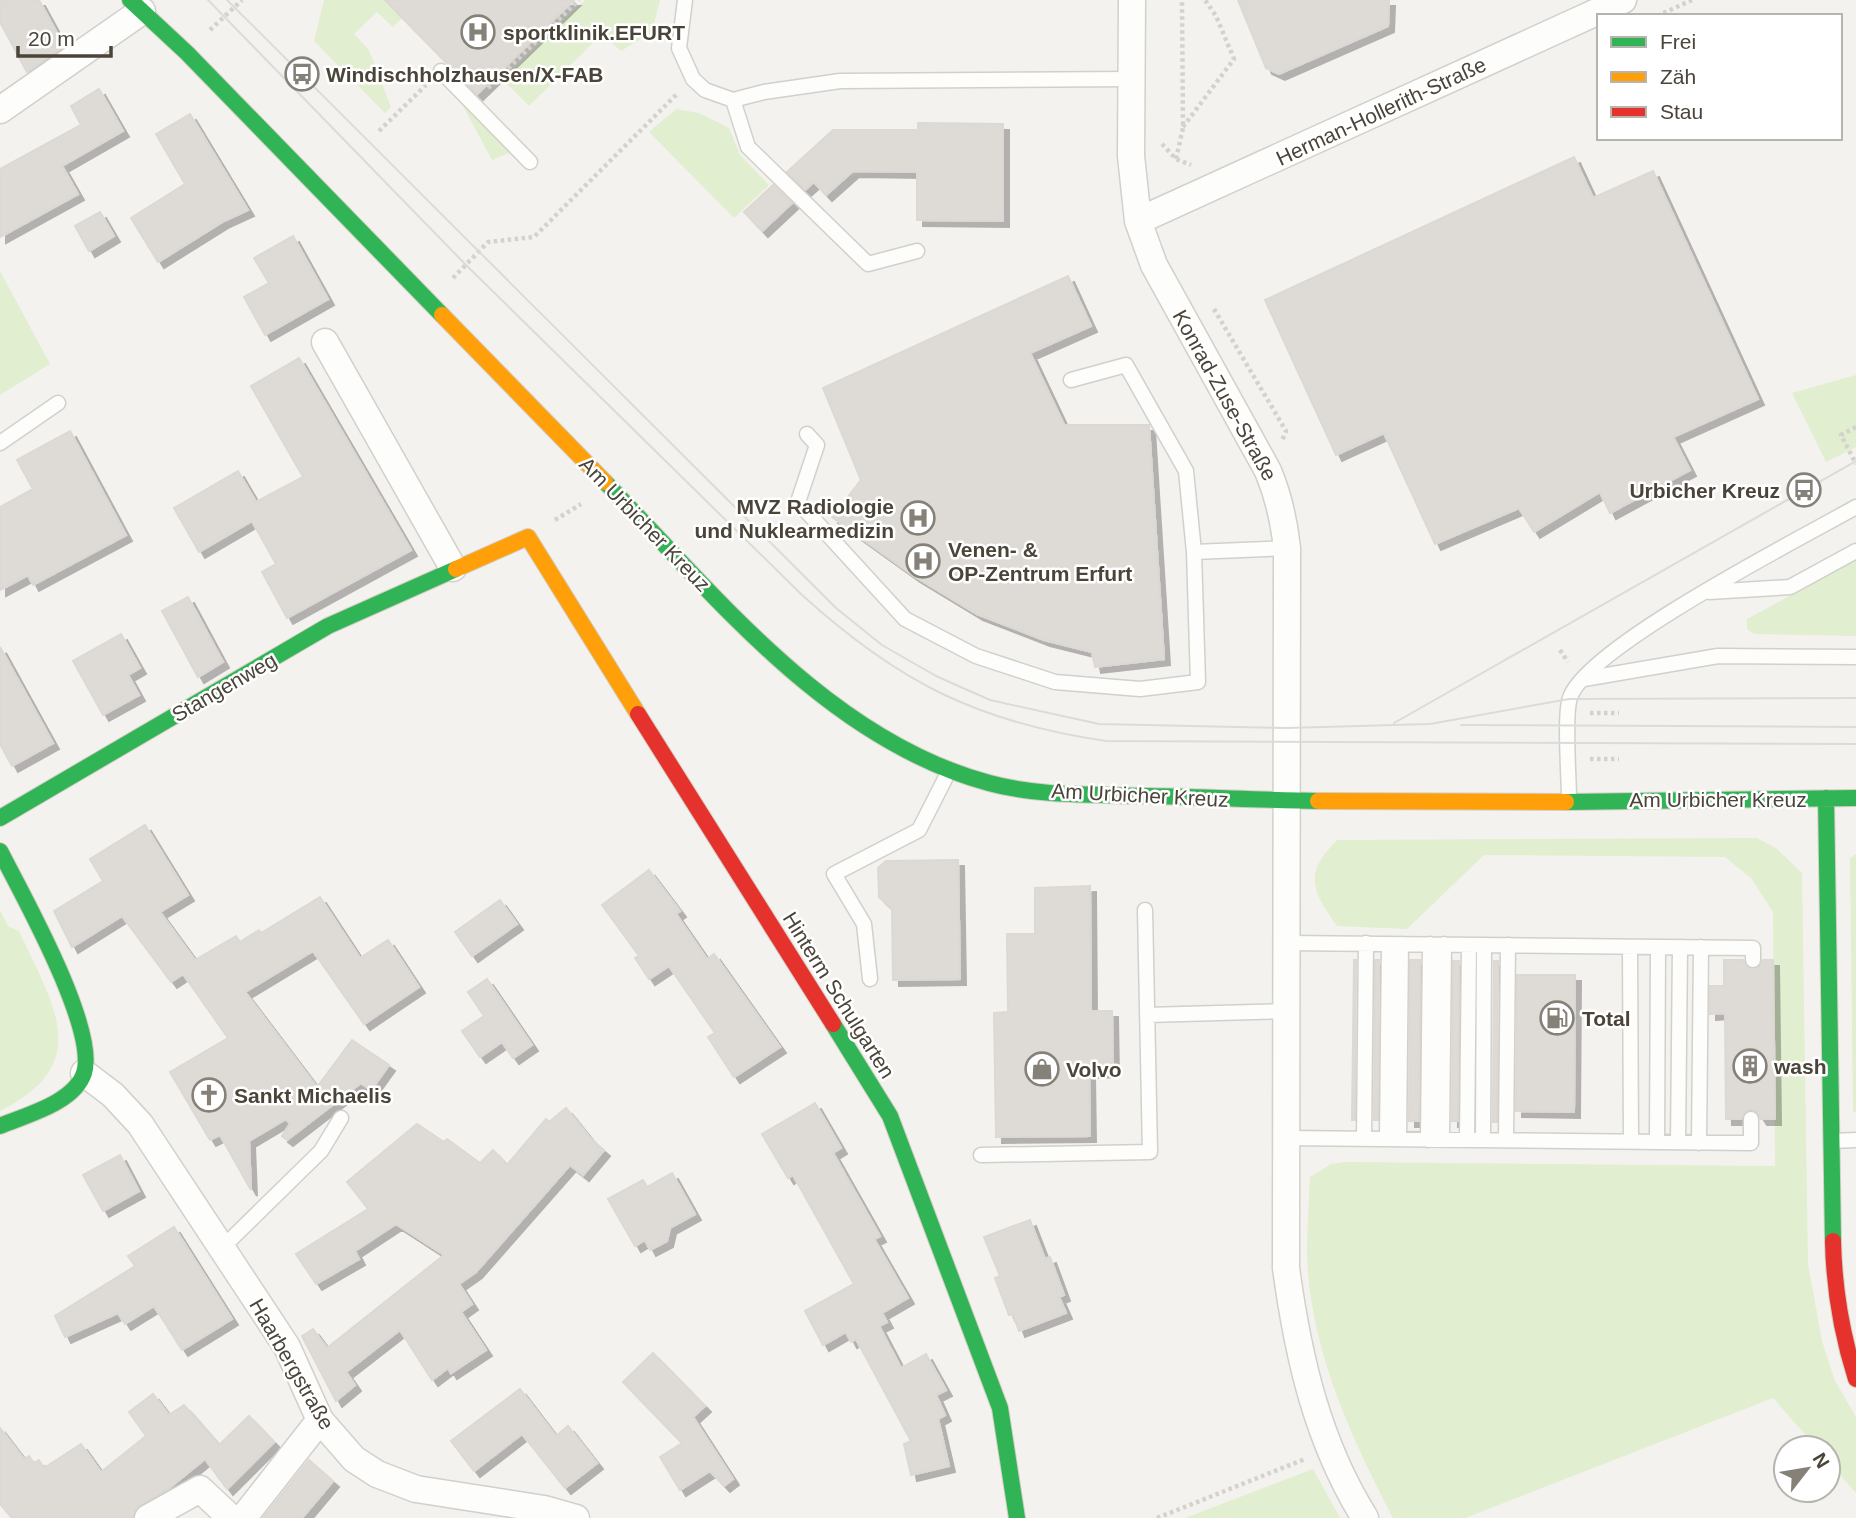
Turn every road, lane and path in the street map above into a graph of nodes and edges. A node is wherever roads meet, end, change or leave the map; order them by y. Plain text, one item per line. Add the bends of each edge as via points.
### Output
1 (242, 0) edge
2 (579, 0) edge
3 (685, 0) edge
4 (1132, 0) edge
5 (1182, 0) edge
6 (1205, 0) edge
7 (1623, 0) edge
8 (1692, 0) edge
9 (136, 6) edge
10 (1661, 14) edge
11 (187, 53) junction
12 (1132, 68) junction
13 (441, 71) joint
14 (693, 79) junction
15 (733, 100) junction
16 (473, 103) junction
17 (0, 110) edge
18 (1183, 128) junction
19 (379, 131) dead end
20 (1162, 144) dead end
21 (1176, 159) junction
22 (530, 162) dead end
23 (1196, 165) dead end
24 (1138, 221) junction
25 (917, 251) dead end
26 (430, 301) junction
27 (326, 342) dead end
28 (1072, 380) dead end
29 (58, 403) dead end
30 (1856, 427) edge
31 (807, 434) dead end
32 (0, 443) edge
33 (1856, 464) edge
34 (579, 506) dead end
35 (1856, 507) edge
36 (549, 524) dead end
37 (528, 537) joint
38 (1287, 548) junction
39 (1856, 551) edge
40 (1194, 552) junction
41 (453, 568) junction
42 (1703, 592) junction
43 (1856, 657) edge
44 (1579, 680) junction
45 (1590, 713) dead end
46 (1619, 713) dead end
47 (1590, 759) dead end
48 (1619, 759) dead end
49 (950, 769) junction
50 (1826, 798) junction
51 (1856, 798) edge
52 (1569, 800) junction
53 (1287, 802) junction
54 (0, 818) edge
55 (0, 851) edge
56 (1145, 909) dead end
57 (1287, 943) junction
58 (1366, 943) junction
59 (1395, 944) junction
60 (1437, 944) junction
61 (1469, 945) junction
62 (1484, 945) junction
63 (1508, 945) junction
64 (1630, 947) junction
65 (1658, 947) junction
66 (1680, 947) junction
67 (1701, 947) junction
68 (1753, 960) dead end
69 (870, 979) dead end
70 (1287, 1011) junction
71 (1147, 1015) junction
72 (84, 1073) junction
73 (341, 1118) dead end
74 (1751, 1119) dead end
75 (0, 1126) edge
76 (1287, 1138) junction
77 (1364, 1139) junction
78 (1393, 1139) junction
79 (1435, 1140) junction
80 (1475, 1140) junction
81 (1506, 1140) junction
82 (1856, 1140) edge
83 (1830, 1141) junction
84 (1631, 1142) junction
85 (1657, 1142) junction
86 (1678, 1142) junction
87 (1699, 1143) junction
88 (981, 1155) dead end
89 (222, 1248) junction
90 (1856, 1379) edge
91 (320, 1420) junction
92 (1329, 1449) junction
93 (148, 1518) edge
94 (231, 1518) edge
95 (243, 1518) edge
96 (576, 1518) edge
97 (1017, 1518) edge
98 (1157, 1518) edge
99 (1365, 1518) edge

1 - 11 path
2 - 16 path
3 - 14 lane via 679,48
4 - 12 street, Konrad-Zuse-Straße
5 - 18 path
6 - 18 path via 1234,59
7 - 24 street, Herman-Hollerith-Straße
8 - 10 path
9 - 11 main road, Am Urbicher Kreuz
9 - 17 street
11 - 26 main road, Am Urbicher Kreuz
12 - 15 lane via 840,81
12 - 24 street, Konrad-Zuse-Straße
13 - 16 lane
13 - 19 path
14 - 15 lane via 705,90
14 - 26 path via 534,237 488,242
15 - 25 lane via 748,147 869,264
16 - 22 lane
18 - 21 path
20 - 21 path
21 - 23 path
24 - 38 street, Konrad-Zuse-Straße via 1154,265 1279,495
26 - 49 main road, Am Urbicher Kreuz via 807,684 855,720
27 - 41 street
28 - 40 lane via 1126,365 1186,471
29 - 32 lane
30 - 33 path via 1841,435
31 - 40 lane via 817,445 798,502 905,618 976,656 1055,682 1140,689 1198,682
34 - 36 path
35 - 42 lane
37 - 41 main road, Stangenweg
37 - 97 main road, Hinterm Schulgarten via 890,1116 1000,1408
38 - 40 lane
38 - 53 street, Konrad-Zuse-Straße
39 - 42 lane via 1790,587
41 - 54 main road, Stangenweg via 328,626
42 - 44 lane
43 - 44 lane via 1718,656
44 - 52 lane via 1569,699
45 - 46 path
47 - 48 path
49 - 53 main road, Am Urbicher Kreuz via 1028,789
49 - 69 lane via 919,830 834,874 864,924
50 - 51 main road, Am Urbicher Kreuz
50 - 52 main road, Am Urbicher Kreuz
50 - 83 main road
52 - 53 main road, Am Urbicher Kreuz
53 - 57 street
55 - 72 main road via 78,1018 87,1057
56 - 71 lane
57 - 58 lane
57 - 70 street
58 - 59 lane
58 - 77 lane
59 - 60 lane
59 - 78 lane
60 - 61 lane
60 - 79 lane
61 - 62 lane
61 - 80 lane
62 - 63 lane
62 - 80 lane
63 - 64 lane
63 - 81 lane
64 - 65 lane
64 - 84 lane
65 - 66 lane
65 - 85 lane
66 - 67 lane
66 - 86 lane
67 - 68 lane via 1753,948
67 - 87 lane
70 - 71 lane
70 - 76 street
71 - 88 lane via 1150,1152
72 - 75 main road via 74,1088
72 - 89 street, Haarbergstraße via 140,1124
73 - 89 lane via 321,1152
74 - 87 lane via 1751,1143
76 - 77 lane
76 - 92 street via 1286,1268 1293,1324 1305,1380
77 - 78 lane
78 - 79 lane
79 - 80 lane
80 - 81 lane
81 - 84 lane
82 - 83 lane
83 - 90 main road via 1834,1286 1840,1328
84 - 85 lane
85 - 86 lane
86 - 87 lane
89 - 91 street, Haarbergstraße via 287,1347
91 - 95 street
91 - 96 street, Haarbergstraße via 354,1459 394,1482
92 - 98 path
92 - 99 street
93 - 94 street via 200,1489

